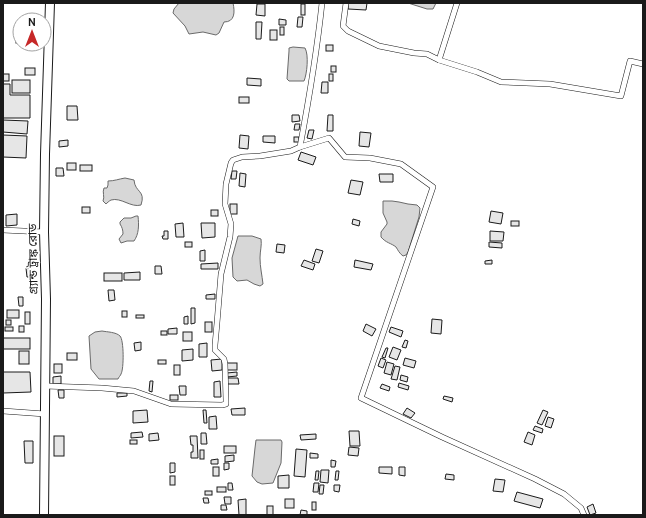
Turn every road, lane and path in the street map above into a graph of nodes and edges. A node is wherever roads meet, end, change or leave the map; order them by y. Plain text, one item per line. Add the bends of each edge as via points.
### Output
1 (50, 3) edge
2 (322, 3) edge
3 (346, 3) edge
4 (457, 3) edge
5 (439, 60) junction
6 (643, 64) edge
7 (300, 147) junction
8 (3, 230) edge
9 (44, 232) junction
10 (45, 386) junction
11 (3, 411) edge
12 (45, 414) junction
13 (44, 515) edge
14 (584, 515) edge

1 - 9 highway, গ্র্যান্ড ট্রাঙ্ক রোড
2 - 7 street
3 - 5 street via 343,26 348,31 379,46 425,53
4 - 5 street
5 - 6 street via 501,82 550,84 621,96 630,61
7 - 10 street via 291,151 242,157 231,163 225,204 231,230 221,274 215,344 215,350 224,359 225,364 226,404 171,404 134,391
7 - 14 street via 329,138 345,157 370,158 401,164 433,187 361,398 564,494 581,508
8 - 9 street
9 - 10 highway, গ্র্যান্ড ট্রাঙ্ক রোড
10 - 12 highway, গ্র্যান্ড ট্রাঙ্ক রোড
11 - 12 street
12 - 13 highway, গ্র্যান্ড ট্রাঙ্ক রোড

